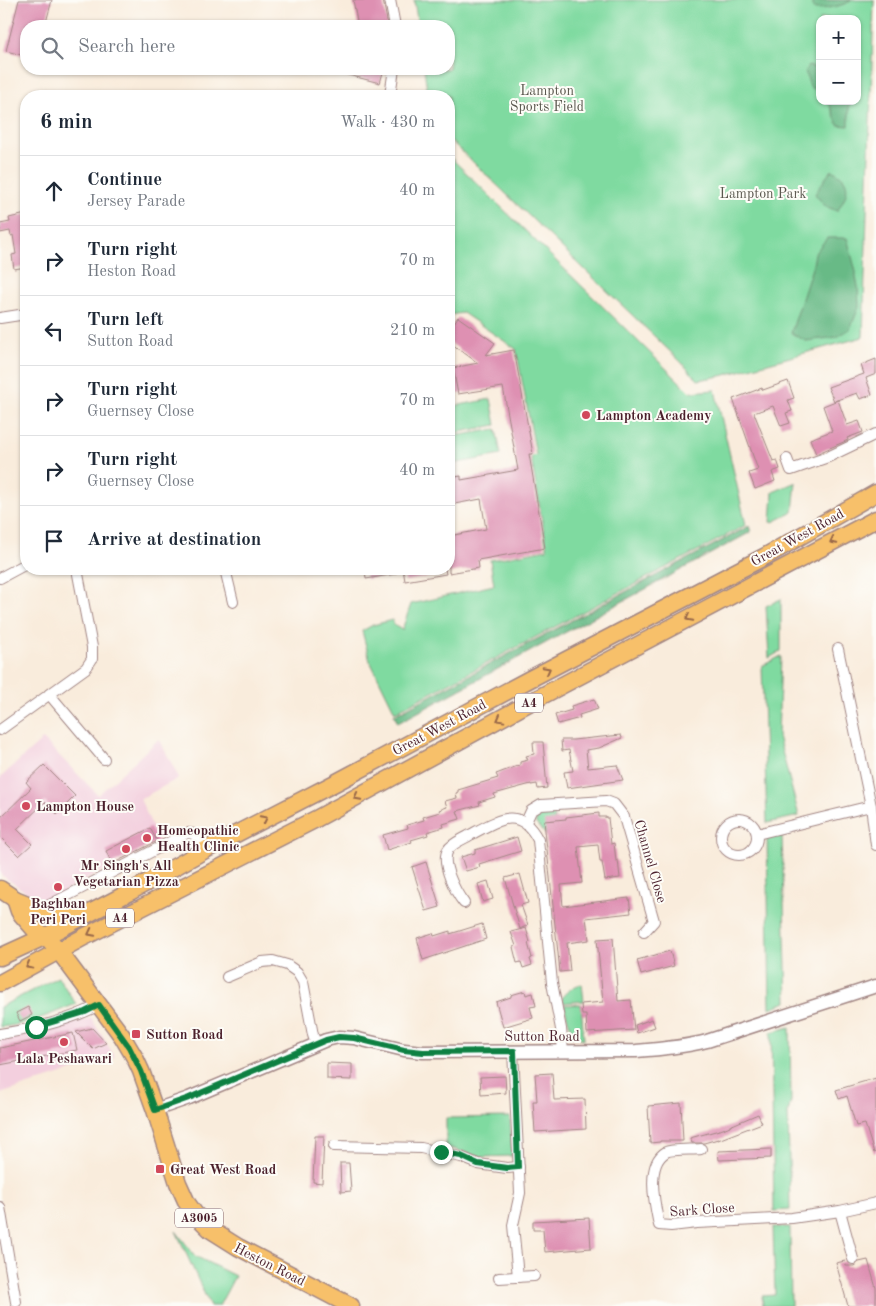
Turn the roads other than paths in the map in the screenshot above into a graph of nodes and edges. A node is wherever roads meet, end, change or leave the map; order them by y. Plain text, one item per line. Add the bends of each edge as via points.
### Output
1 (390, 0) edge
2 (394, 20) edge
3 (393, 75) edge
4 (391, 90) edge
5 (20, 315) edge
6 (0, 318) edge
7 (876, 434) edge
8 (787, 459) dead end
9 (876, 493) edge
10 (874, 524) edge
11 (20, 567) edge
12 (78, 575) edge
13 (226, 575) edge
14 (0, 578) edge
15 (233, 602) dead end
16 (838, 649) dead end
17 (49, 694) junction
18 (0, 730) edge
19 (104, 759) dead end
20 (871, 806) junction
21 (526, 822) junction
22 (757, 834) dead end
23 (202, 844) junction
24 (876, 845) edge
25 (0, 889) edge
26 (15, 899) junction
27 (464, 903) dead end
28 (37, 909) junction
29 (83, 916) junction
30 (644, 932) dead end
31 (46, 936) junction
32 (58, 950) junction
33 (0, 957) edge
34 (227, 977) dead end
35 (0, 983) edge
36 (876, 986) edge
37 (99, 1005) junction
38 (0, 1034) edge
39 (316, 1044) junction
40 (514, 1051) junction
41 (563, 1051) junction
42 (155, 1110) junction
43 (334, 1146) dead end
44 (701, 1149) dead end
45 (518, 1167) junction
46 (876, 1203) edge
47 (0, 1207) edge
48 (840, 1211) junction
49 (853, 1259) dead end
50 (534, 1276) dead end
51 (518, 1277) junction
52 (499, 1278) dead end
53 (16, 1302) dead end
54 (351, 1306) edge

1 - 2 street
3 - 4 street
5 - 6 street
7 - 8 street via 791,470
23 -> 9 main road, Great West Road / A4 via 335,783 764,557
10 -> 32 main road, Great West Road / A4 via 547,693 316,820
11 - 14 street
12 - 17 street via 92,659 86,668
13 - 15 street
16 - 20 street
17 - 18 street
17 - 19 street
20 - 22 street
20 - 24 street
21 - 27 street via 515,818 496,821 447,850 449,874
21 - 30 street, Channel Close via 531,811 541,804 606,801 614,804 624,817 654,922
21 - 41 street via 538,840 552,983
23 - 28 street, Great West Road via 194,834 187,834
23 - 29 main road, Great West Road / A4
25 - 26 main road, A3005
26 - 28 main road, A3005
26 - 31 main road, A3005 via 22,915 35,930
28 - 29 main road
28 - 31 main road, A3005
29 - 31 main road, Great West Road / A4
31 - 32 main road, A3005
31 - 33 main road, Great West Road / A4
32 -> 35 main road, Great West Road / A4
32 - 37 main road, Heston Road / A3005
34 - 39 street via 262,962 287,964 303,982
36 - 41 street, Sutton Road via 691,1045 636,1051
37 - 38 street via 58,1021
37 - 42 main road, Heston Road / A3005 via 129,1047
39 - 40 street, Sutton Road via 346,1037 423,1052
39 - 42 street, Sutton Road
40 - 41 street, Sutton Road
40 - 45 street
42 - 54 main road, Heston Road / A3005 via 178,1183 190,1208 202,1222 238,1247
43 - 45 street via 421,1148 461,1156 478,1164
44 - 48 street, Sark Close via 667,1151 654,1166 659,1225 771,1219
45 - 51 street via 520,1193 513,1225
46 - 48 street
47 - 53 street
48 - 49 street
50 - 51 street
51 - 52 street

